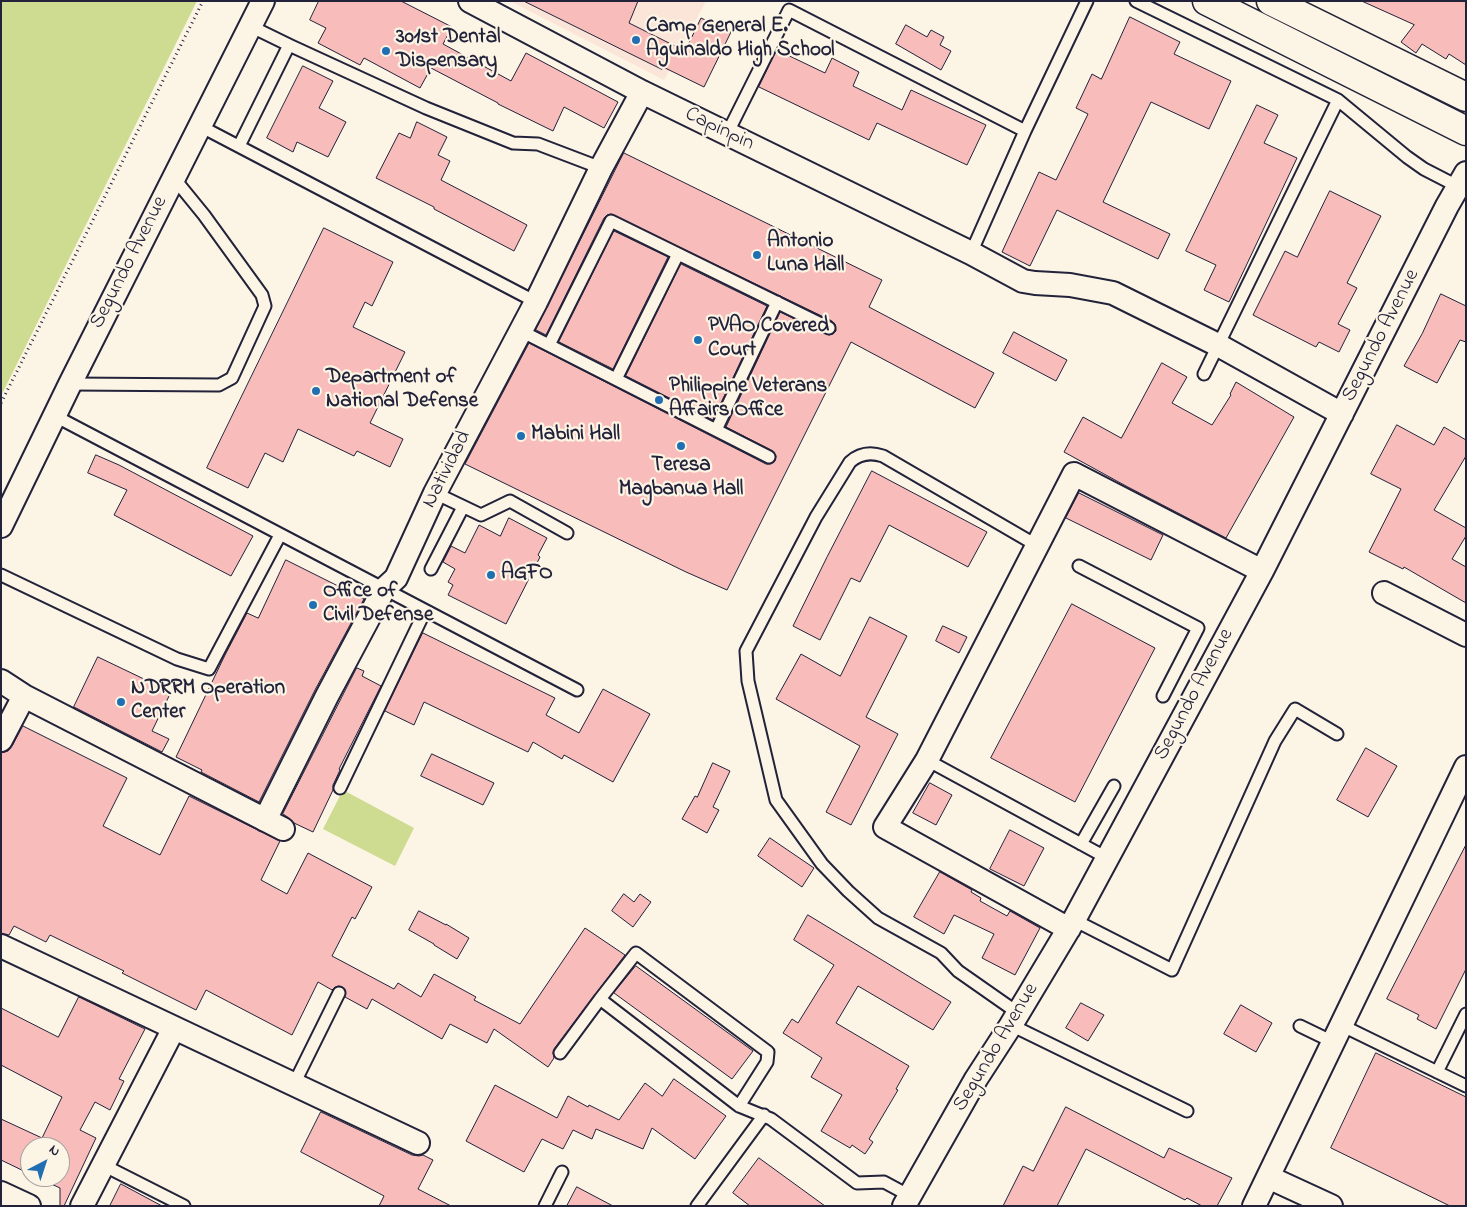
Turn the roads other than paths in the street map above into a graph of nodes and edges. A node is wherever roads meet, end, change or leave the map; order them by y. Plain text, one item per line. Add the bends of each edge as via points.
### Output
1 (262, 1) edge
2 (470, 1) edge
3 (1087, 1) edge
4 (1136, 1) edge
5 (1207, 1) edge
6 (1271, 1) edge
7 (250, 26) junction
8 (289, 45) junction
9 (642, 92) junction
10 (1466, 97) edge
11 (1338, 100) junction
12 (200, 126) junction
13 (1025, 131) junction
14 (1466, 131) edge
15 (727, 134) junction
16 (239, 146) junction
17 (601, 168) junction
18 (173, 177) junction
19 (1463, 183) edge
20 (971, 253) junction
21 (678, 254) junction
22 (536, 302) junction
23 (777, 302) junction
24 (829, 328) dead end
25 (521, 331) junction
26 (549, 345) junction
27 (1218, 345) junction
28 (1204, 374) dead end
29 (616, 379) junction
30 (70, 384) junction
31 (1342, 414) junction
32 (55, 416) junction
33 (716, 430) junction
34 (769, 457) dead end
35 (435, 494) junction
36 (464, 507) junction
37 (1, 526) edge
38 (567, 533) dead end
39 (280, 535) junction
40 (1036, 545) junction
41 (1079, 566) dead end
42 (431, 569) dead end
43 (1262, 571) junction
44 (1, 575) edge
45 (384, 589) junction
46 (1384, 594) dead end
47 (425, 611) junction
48 (1466, 635) edge
49 (1, 681) edge
50 (577, 690) dead end
51 (24, 696) junction
52 (1163, 696) dead end
53 (1337, 734) dead end
54 (1, 740) edge
55 (927, 760) junction
56 (1466, 767) edge
57 (1114, 786) dead end
58 (340, 788) dead end
59 (1081, 844) junction
60 (1107, 858) junction
61 (1071, 925) junction
62 (1, 946) edge
63 (339, 993) dead end
64 (600, 999) junction
65 (1466, 1014) edge
66 (1015, 1019) junction
67 (1300, 1026) dead end
68 (174, 1028) junction
69 (1337, 1034) junction
70 (560, 1053) dead end
71 (1437, 1072) junction
72 (294, 1084) junction
73 (1466, 1086) edge
74 (740, 1106) junction
75 (1187, 1111) dead end
76 (764, 1115) junction
77 (418, 1143) dead end
78 (103, 1164) junction
79 (562, 1172) dead end
80 (1268, 1177) junction
81 (1, 1193) edge
82 (907, 1201) edge
83 (29, 1206) edge
84 (82, 1206) edge
85 (184, 1206) edge
86 (545, 1206) edge
87 (697, 1206) edge
88 (1254, 1206) edge
89 (1331, 1206) edge

1 - 7 street, Segundo Avenue
2 - 9 street, Capinpin
3 - 13 lane
4 - 11 lane
5 - 14 main road
6 - 10 main road
7 - 8 lane
7 - 12 street, Segundo Avenue
8 - 16 lane
8 - 17 lane via 426,108 513,143 538,144
9 - 15 street, Capinpin
9 - 17 street, Natividad
11 - 19 lane via 1407,157 1424,168
11 - 27 lane
12 - 16 lane
12 - 18 street, Segundo Avenue
13 - 15 lane via 789,10
13 - 20 lane
15 - 20 street, Capinpin
16 - 22 lane
17 - 22 street, Natividad
18 - 30 street, Segundo Avenue
18 - 30 lane via 262,294 265,306 232,378 218,385
19 - 31 street, Segundo Avenue via 1447,206
20 - 27 street, Capinpin via 1023,281 1113,293
21 - 23 lane
21 - 26 lane via 611,222
21 - 29 lane
22 - 25 street, Natividad
23 - 24 lane
23 - 33 lane
25 - 26 lane
25 - 35 street, Natividad
26 - 29 lane
27 - 28 lane
27 - 31 street, Capinpin
29 - 33 lane
30 - 32 street, Segundo Avenue
31 - 43 street, Segundo Avenue
32 - 37 street, Segundo Avenue
32 - 39 lane
33 - 34 lane
35 - 36 lane
35 - 45 street, Natividad via 396,578
36 - 38 lane via 481,515 510,501
36 - 42 lane
39 - 44 lane via 209,669 176,659
39 - 45 lane
40 - 43 street via 1074,474
40 - 55 street
40 - 66 lane via 883,456 859,456 850,462 816,517 746,651 748,681 776,800 822,864 878,918 941,953
41 - 52 lane via 1198,628
43 - 60 street, Segundo Avenue
45 - 47 lane
45 - 51 street, Natividad via 327,696 274,825
46 - 48 street
47 - 50 lane
47 - 58 lane
49 - 51 street
51 - 54 street
53 - 61 lane via 1295,709 1275,741 1172,970
55 - 59 lane
55 - 61 street via 886,827
56 - 69 street
57 - 59 lane
59 - 60 lane
60 - 61 street, Segundo Avenue
61 - 66 street, Segundo Avenue
62 - 68 street
63 - 72 lane
64 - 70 lane
64 - 74 lane
64 - 74 lane via 636,953 768,1052 767,1062
65 - 71 lane
66 - 75 lane
66 - 82 street, Segundo Avenue via 976,1079
67 - 69 lane
68 - 72 street
68 - 78 street
69 - 71 lane
69 - 80 street
71 - 73 lane
72 - 77 street
74 - 76 lane
76 - 82 lane via 857,1183 884,1182
76 - 87 lane
78 - 84 street
78 - 85 lane
79 - 86 lane
80 - 88 street
80 - 89 street
81 - 83 street

